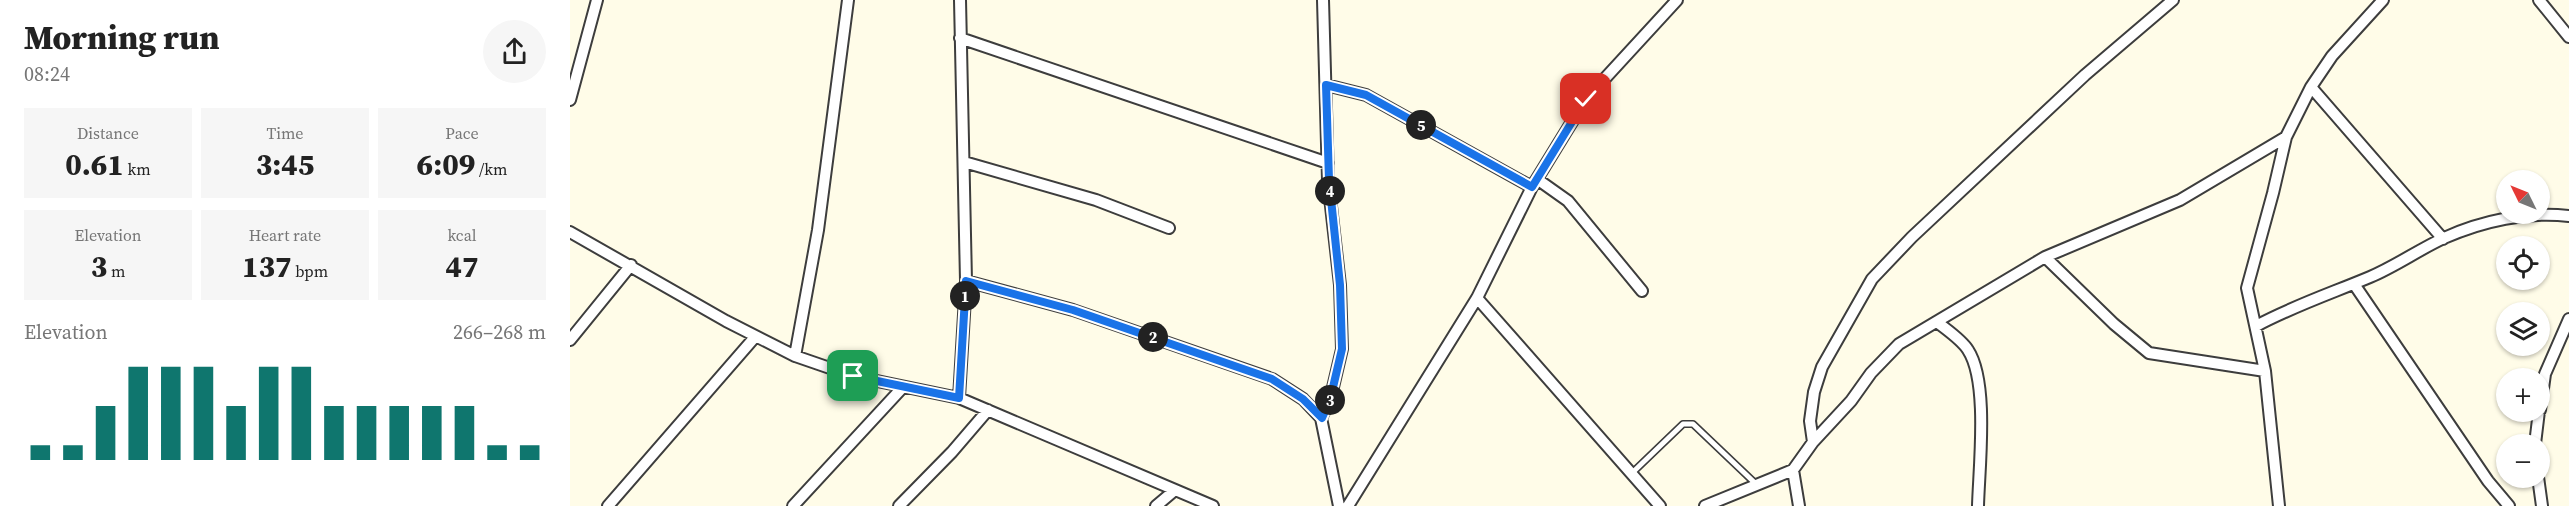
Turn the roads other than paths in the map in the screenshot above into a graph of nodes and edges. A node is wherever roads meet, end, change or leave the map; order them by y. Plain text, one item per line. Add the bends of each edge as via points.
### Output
1 (597, 0) edge
2 (848, 0) edge
3 (960, 0) edge
4 (1323, 0) edge
5 (1677, 0) edge
6 (2173, 0) edge
7 (2383, 0) edge
8 (2539, 0) edge
9 (2569, 37) edge
10 (960, 38) junction
11 (1326, 85) junction
12 (2311, 87) junction
13 (570, 100) edge
14 (2286, 137) junction
15 (964, 162) junction
16 (1328, 163) junction
17 (1535, 183) junction
18 (2569, 216) edge
19 (1169, 228) dead end
20 (570, 232) edge
21 (2443, 238) junction
22 (2045, 257) junction
23 (631, 265) junction
24 (966, 281) junction
25 (2354, 284) junction
26 (1642, 291) dead end
27 (1477, 298) junction
28 (2569, 319) edge
29 (1937, 322) junction
30 (2256, 326) junction
31 (755, 336) junction
32 (570, 340) edge
33 (795, 357) junction
34 (2548, 368) edge
35 (2265, 371) junction
36 (903, 387) junction
37 (959, 398) junction
38 (988, 410) junction
39 (1322, 418) junction
40 (1813, 442) junction
41 (1793, 470) junction
42 (1632, 474) junction
43 (1757, 485) junction
44 (2540, 488) edge
45 (1175, 490) junction
46 (608, 506) edge
47 (793, 506) edge
48 (899, 506) edge
49 (1156, 506) edge
50 (1213, 506) edge
51 (1339, 506) edge
52 (1348, 506) edge
53 (1660, 506) edge
54 (1705, 506) edge
55 (1798, 506) edge
56 (1978, 506) edge
57 (2279, 506) edge
58 (2509, 506) edge
59 (2542, 506) edge

1 - 13 street
2 - 33 street via 819,219
3 - 10 street
4 - 11 street
5 - 17 street via 1586,99
6 - 40 street via 2024,131 1872,279 1822,367 1810,421
7 - 12 street via 2332,56
8 - 9 street
10 - 15 street
10 - 16 street
11 - 16 street
11 - 17 street via 1366,95
12 - 14 street
12 - 21 street
14 - 22 street via 2180,200
14 - 30 street via 2248,278 2248,297
15 - 19 street via 1096,200
15 - 24 street
16 - 39 street via 1342,349
17 - 26 street via 1568,201
17 - 27 street
18 - 21 street via 2512,217
20 - 23 street
21 - 25 street
22 - 29 street
22 - 35 street via 2149,353
23 - 31 street
23 - 32 street
24 - 37 street
24 - 39 street via 1073,310 1272,379 1303,399
25 - 30 street
25 - 58 street
27 - 42 street
27 - 52 street
28 - 34 street
29 - 40 street via 1899,344
29 - 56 street via 1968,350 1978,376
30 - 35 street
31 - 33 street
31 - 46 street
33 - 36 street
35 - 57 street
36 - 37 street
36 - 47 street
37 - 38 street
38 - 45 street
38 - 48 street
39 - 51 street
40 - 41 street
41 - 43 street
41 - 55 street
42 - 43 lane via 1683,424 1693,424
42 - 53 street
43 - 54 street
44 - 59 street
45 - 49 street
45 - 50 street

